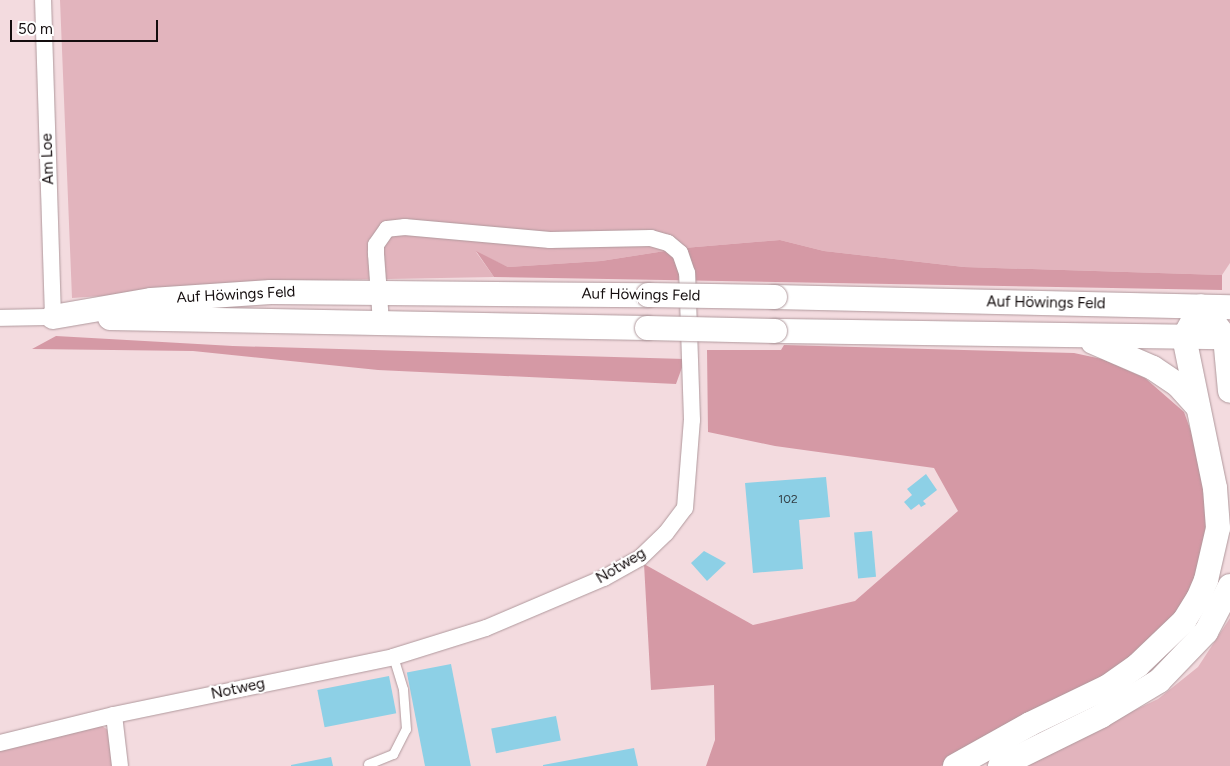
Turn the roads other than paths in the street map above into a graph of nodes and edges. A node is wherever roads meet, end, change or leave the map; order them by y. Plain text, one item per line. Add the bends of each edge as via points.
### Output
1 (43, 0) edge
2 (380, 291) junction
3 (1202, 306) junction
4 (1230, 306) edge
5 (53, 317) junction
6 (0, 318) edge
7 (381, 322) junction
8 (1078, 336) junction
9 (1184, 337) junction
10 (1227, 337) edge
11 (1230, 392) edge
12 (1198, 407) junction
13 (1230, 586) edge
14 (393, 657) junction
15 (114, 714) junction
16 (0, 743) edge
17 (368, 764) dead end
18 (120, 766) edge
19 (954, 766) edge
20 (1000, 766) edge

1 - 5 street, Am Loe
2 - 3 main road, Auf Höwings Feld, bridge
2 - 5 main road, Auf Höwings Feld via 271,292 151,300
2 - 7 street, Notweg
2 - 14 street, Notweg via 376,245 387,229 404,227 550,240 651,238 668,243 680,253 687,273 692,420 685,508 666,533 640,558 604,578 486,628
3 - 4 main road, Auf Höwings Feld
3 - 9 main road
3 - 10 main road
5 - 6 street, Auf Höwings Feld
5 - 7 main road, Auf Höwings Feld
7 - 8 main road, Auf Höwings Feld, bridge
8 - 9 main road, Auf Höwings Feld
8 - 12 main road via 1153,368 1178,386
9 - 10 main road, Auf Höwings Feld
9 - 12 main road
10 - 11 main road
12 - 19 main road via 1214,488 1218,528 1206,580 1184,621 1138,665 1107,686
13 - 20 main road via 1206,632 1159,681 1102,716
14 - 15 street, Notweg
14 - 17 lane via 403,689 406,729 393,754
15 - 16 street, Notweg
15 - 18 street

